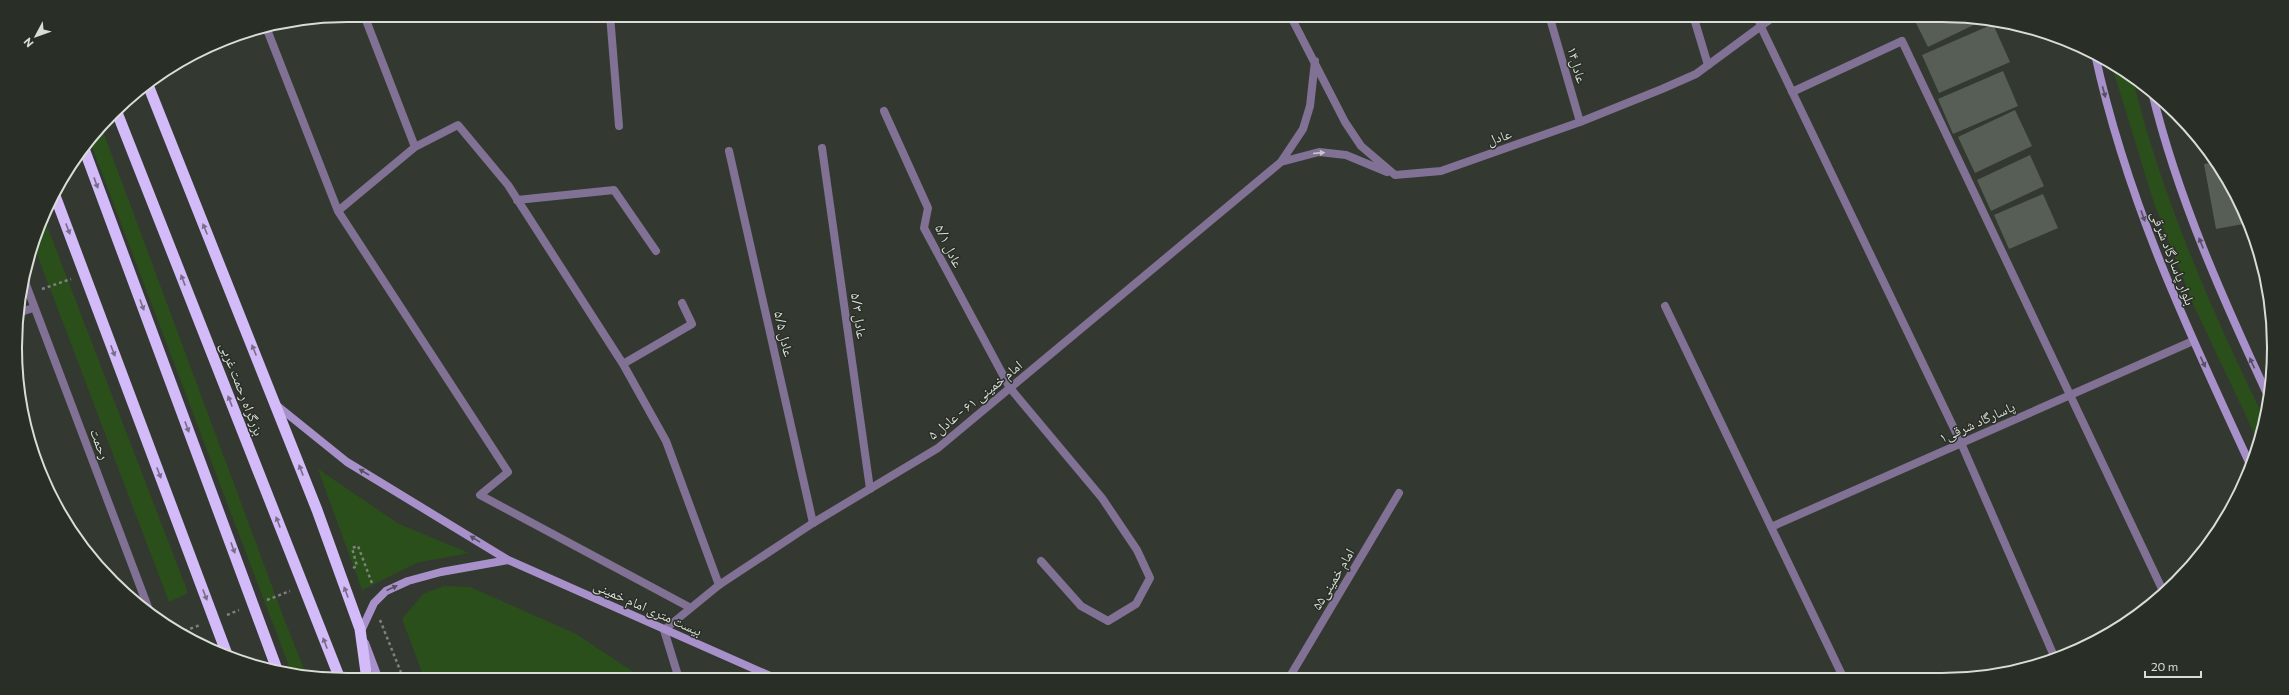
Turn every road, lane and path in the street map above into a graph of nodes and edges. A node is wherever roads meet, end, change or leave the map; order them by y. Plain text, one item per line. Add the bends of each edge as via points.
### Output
1 (367, 22) edge
2 (611, 22) edge
3 (1294, 22) edge
4 (1551, 22) edge
5 (1695, 22) edge
6 (1759, 22) edge
7 (1767, 22) edge
8 (1761, 27) junction
9 (268, 32) edge
10 (1315, 61) junction
11 (2097, 62) edge
12 (1708, 65) junction
13 (149, 89) edge
14 (1792, 92) junction
15 (2155, 102) edge
16 (884, 111) dead end
17 (118, 116) edge
18 (1580, 122) junction
19 (619, 126) dead end
20 (414, 147) junction
21 (822, 148) dead end
22 (729, 151) dead end
23 (86, 154) edge
24 (1281, 162) junction
25 (1395, 175) junction
26 (517, 200) junction
27 (57, 202) edge
28 (338, 211) junction
29 (656, 251) dead end
30 (85, 274) junction
31 (27, 290) edge
32 (28, 294) junction
33 (682, 304) dead end
34 (1665, 306) dead end
35 (33, 308) junction
36 (24, 311) edge
37 (2193, 341) junction
38 (623, 364) junction
39 (1010, 388) junction
40 (2264, 388) edge
41 (2071, 395) junction
42 (275, 404) junction
43 (1961, 443) junction
44 (2247, 459) edge
45 (870, 489) junction
46 (1399, 493) dead end
47 (813, 523) junction
48 (1770, 527) junction
49 (508, 560) junction
50 (1041, 562) dead end
51 (357, 566) dead end
52 (719, 585) junction
53 (2161, 587) edge
54 (368, 588) dead end
55 (374, 603) junction
56 (148, 605) edge
57 (689, 607) junction
58 (360, 629) junction
59 (664, 630) junction
60 (225, 649) edge
61 (2053, 653) edge
62 (275, 665) edge
63 (337, 673) edge
64 (366, 673) edge
65 (376, 673) edge
66 (401, 673) edge
67 (677, 673) edge
68 (763, 673) edge
69 (1292, 673) edge
70 (1841, 673) edge

1 - 20 street
2 - 19 street
3 - 10 street
4 - 18 street, عادل۱۴
5 - 12 street
6 - 8 street
7 - 8 street, عادل
8 - 12 street, عادل
8 - 14 street
9 - 28 street
10 - 24 street, امام خمینی ۶۱ - عادل ۵ via 1310,106 1303,128
10 - 25 street via 1345,122 1361,146
11 -> 37 main road, بلوار پاسارگاد شرقی via 2130,183 2176,304
12 - 18 street, عادل via 1689,77
42 -> 13 highway
14 - 41 street via 1902,41
14 - 43 street
40 -> 15 main road via 2197,234 2175,173
16 - 39 street, عادل ۵/۱ via 928,208 924,228
63 -> 17 highway, بزرگراه رحمت غربی
18 - 25 street, عادل via 1441,171
20 - 26 street via 458,125 508,185
20 - 28 street
21 - 45 street, عادل ۵/۳
22 - 47 street, عادل ۵/۵
23 -> 62 highway
24 -> 25 street, امام خمینی ۶۱ - عادل ۵ via 1319,152 1346,155
24 - 39 street, امام خمینی ۶۱ - عادل ۵
26 - 29 street via 614,190
26 - 38 street
27 -> 30 highway
28 - 57 street via 508,472 480,495
30 - 32 path
30 -> 60 highway
31 - 32 street, رحمت
32 - 35 street, رحمت
33 - 38 street via 692,324
34 - 48 street
35 - 36 street
35 - 56 street, رحمت
37 - 41 street, پاسارگاد شرقی۱
37 -> 44 main road, بلوار پاسارگاد شرقی
38 - 52 street via 666,441
39 - 45 street, امام خمینی ۶۱ - عادل ۵ via 938,448
39 - 50 street, عادل ۵/۱ via 1102,498 1137,550 1150,578 1136,604 1108,621 1081,606
41 - 43 street, پاسارگاد شرقی۱
41 - 53 street
49 -> 42 main road, بیست متری امام خمینی via 346,462
58 -> 42 highway
43 - 48 street, پاسارگاد شرقی۱
43 - 61 street
45 - 47 street, امام خمینی ۶۱ - عادل ۵
46 - 69 street, امام خمینی۵۵
47 - 52 street, امام خمینی ۶۱ - عادل ۵
48 - 70 street
55 -> 49 main road via 386,591 408,581 441,572
49 - 59 main road, بیست متری امام خمینی
51 - 54 path via 352,548 358,546 373,586
52 - 57 street, امام خمینی ۶۱ - عادل ۵
55 - 58 main road
55 - 66 path
57 - 59 street, امام خمینی ۶۱ - عادل ۵
58 - 64 highway
58 - 65 main road
59 - 67 street
59 - 68 main road, بیست متری امام خمینی

